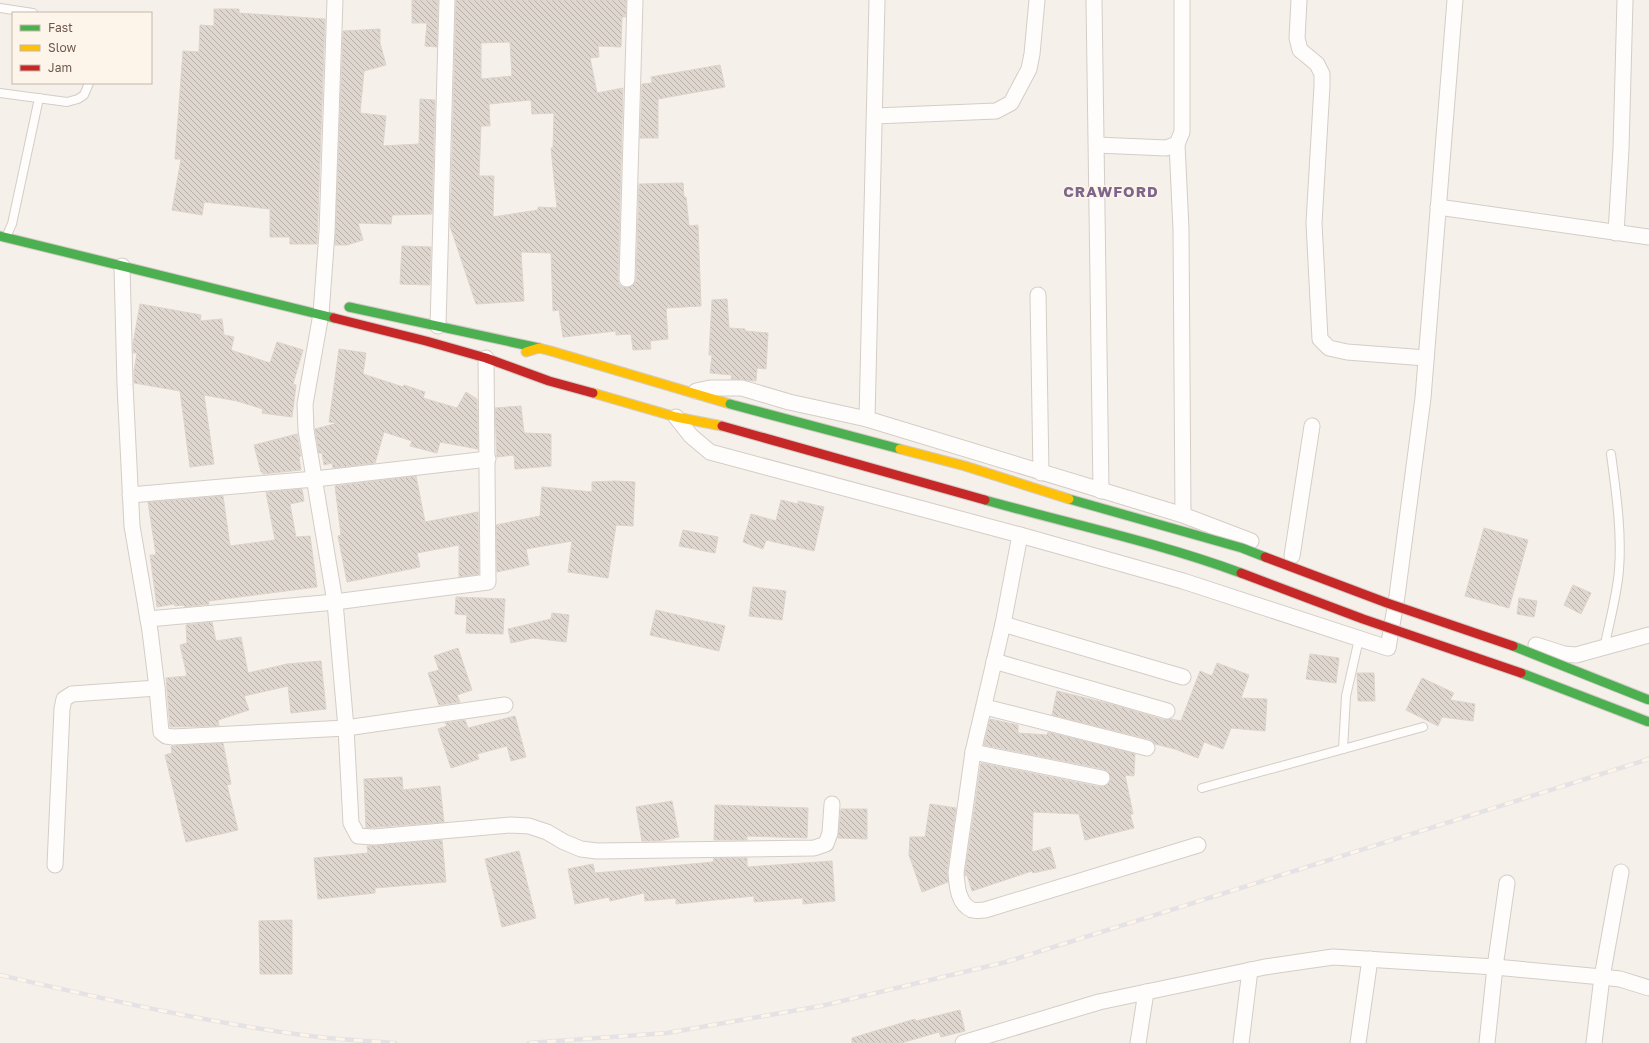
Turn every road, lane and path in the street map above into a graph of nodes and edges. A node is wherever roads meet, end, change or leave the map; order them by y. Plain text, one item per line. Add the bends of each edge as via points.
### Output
1 (335, 0) edge
2 (447, 0) edge
3 (635, 0) edge
4 (877, 0) edge
5 (1037, 0) edge
6 (1094, 0) edge
7 (1182, 0) edge
8 (1299, 0) edge
9 (1455, 0) edge
10 (1625, 0) edge
11 (0, 8) edge
12 (26, 12) edge
13 (88, 84) edge
14 (0, 93) edge
15 (39, 98) junction
16 (875, 116) junction
17 (1177, 144) junction
18 (1097, 145) junction
19 (1438, 206) junction
20 (0, 221) edge
21 (16, 225) junction
22 (1616, 233) junction
23 (3, 236) edge
24 (1649, 237) edge
25 (122, 266) junction
26 (627, 279) dead end
27 (1038, 295) dead end
28 (326, 305) junction
29 (438, 326) junction
30 (539, 348) junction
31 (486, 358) junction
32 (1426, 358) junction
33 (525, 371) junction
34 (692, 392) junction
35 (676, 417) junction
36 (867, 419) junction
37 (1312, 426) dead end
38 (1611, 454) dead end
39 (488, 459) junction
40 (1041, 472) junction
41 (315, 479) junction
42 (1101, 491) junction
43 (130, 496) junction
44 (1183, 515) junction
45 (1020, 535) junction
46 (1292, 556) junction
47 (1397, 596) junction
48 (335, 602) junction
49 (148, 619) junction
50 (1003, 624) junction
51 (1649, 636) edge
52 (1359, 639) junction
53 (1604, 648) junction
54 (994, 661) junction
55 (1183, 677) dead end
56 (157, 688) junction
57 (1649, 700) edge
58 (505, 705) dead end
59 (985, 707) junction
60 (1167, 711) dead end
61 (1649, 722) edge
62 (1423, 727) dead end
63 (346, 728) junction
64 (1147, 748) dead end
65 (1343, 749) junction
66 (973, 752) junction
67 (1102, 778) dead end
68 (1202, 788) dead end
69 (832, 804) dead end
70 (1198, 845) dead end
71 (55, 865) dead end
72 (1620, 872) dead end
73 (1507, 883) dead end
74 (1370, 959) junction
75 (1495, 967) junction
76 (1250, 970) junction
77 (1602, 977) junction
78 (1649, 988) edge
79 (1146, 992) junction
80 (963, 1043) edge
81 (1138, 1043) edge
82 (1241, 1043) edge
83 (1358, 1043) edge
84 (1487, 1043) edge
85 (1594, 1043) edge

1 - 28 street
2 - 29 street
3 - 26 street
4 - 16 street
5 - 16 street via 1029,69 1011,103 996,111
6 - 18 street
7 - 17 street via 1182,132
8 - 32 street via 1297,38 1300,50 1317,64 1322,74 1314,223 1320,339 1329,348 1347,352
9 - 19 street
10 - 22 street
11 - 12 lane
13 - 15 lane via 84,95 78,99 67,102
14 - 15 lane
15 - 21 lane
16 - 36 street
17 - 18 street via 1166,148
17 - 44 street via 1181,229
18 - 42 street
19 - 22 street
19 - 32 street
20 - 21 main road
21 - 23 lane
22 - 24 street
23 - 25 main road
25 - 28 main road
25 - 43 street
27 - 40 street
28 - 29 main road
28 - 31 main road
28 - 41 street via 305,404 306,430
29 - 30 main road
30 - 33 main road via 526,352 521,362
30 - 34 main road
31 - 33 main road
31 - 39 street
32 - 47 street
33 - 35 main road via 549,381
34 - 36 street via 710,388 742,388 789,402
34 - 57 main road, bridge via 965,466 1085,504 1242,548 1387,603 1520,649
35 - 45 street via 691,436 710,452
35 - 61 main road, bridge via 722,426 1013,508 1125,536 1210,562 1363,619 1543,681
36 - 40 street
37 - 46 street
38 - 53 lane via 1620,539 1619,571
39 - 41 street
39 - 48 street via 488,582
40 - 42 street
41 - 43 street
41 - 48 street
42 - 44 street
43 - 49 street via 132,526
44 - 46 street
45 - 50 street
45 - 52 street via 1183,581
46 - 47 street
47 - 52 street via 1388,648
47 - 53 street via 1564,654 1576,655
48 - 49 street
48 - 63 street
49 - 56 street
50 - 54 street
50 - 55 street
51 - 53 street
52 - 65 lane via 1346,696
54 - 59 street
54 - 60 street
56 - 63 street via 159,724 161,732 166,736
56 - 71 street via 72,694 64,699
58 - 63 street
59 - 64 street
59 - 66 street
62 - 65 lane
63 - 69 street via 351,823 358,836 374,837 511,825 535,828 582,849 597,851 814,848 826,844 830,833
65 - 68 lane
66 - 67 street
66 - 70 street via 956,873 962,903 972,910 985,910
72 - 77 street
73 - 75 street
74 - 75 street
74 - 76 street via 1333,957
74 - 83 street
75 - 77 street
75 - 84 street
76 - 79 street
76 - 82 street
77 - 78 street via 1620,979
77 - 85 street
79 - 80 street via 1099,1002
79 - 81 street

